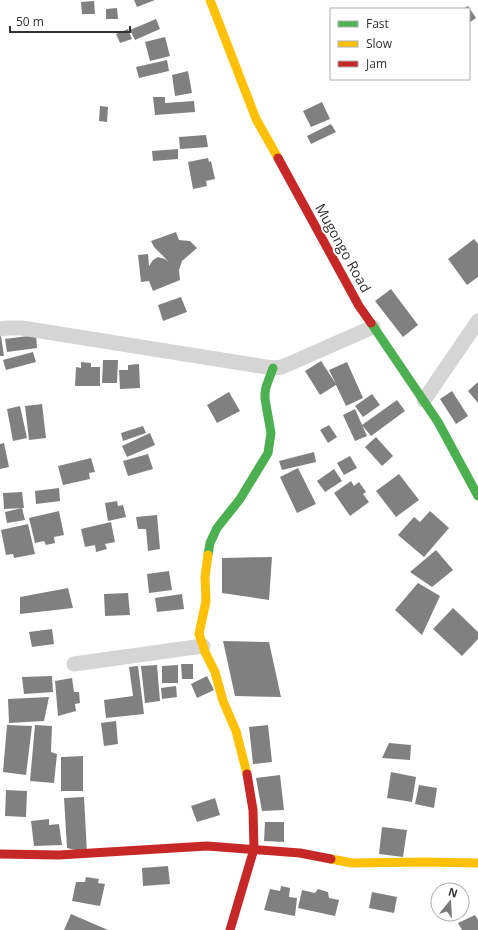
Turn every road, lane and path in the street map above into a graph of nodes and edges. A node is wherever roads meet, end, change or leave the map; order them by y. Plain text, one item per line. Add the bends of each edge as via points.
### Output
1 (210, 0) edge
2 (478, 321) edge
3 (373, 327) junction
4 (0, 329) edge
5 (273, 368) junction
6 (424, 400) junction
7 (478, 496) edge
8 (203, 646) junction
9 (74, 664) dead end
10 (254, 849) junction
11 (0, 854) edge
12 (478, 863) edge
13 (230, 930) edge

1 - 3 street, Mugongo Road via 256,119 358,306
2 - 6 street
3 - 5 street via 282,367
3 - 6 street, Mugongo Road
4 - 5 street via 22,328
5 - 8 street via 265,393 270,433 268,453 240,499 217,528 210,543 205,577 206,601 199,634
6 - 7 street, Mugongo Road
8 - 9 street
8 - 10 street via 236,731 253,810
10 - 11 street via 207,846 59,855
10 - 12 street via 300,853 352,864
10 - 13 street

